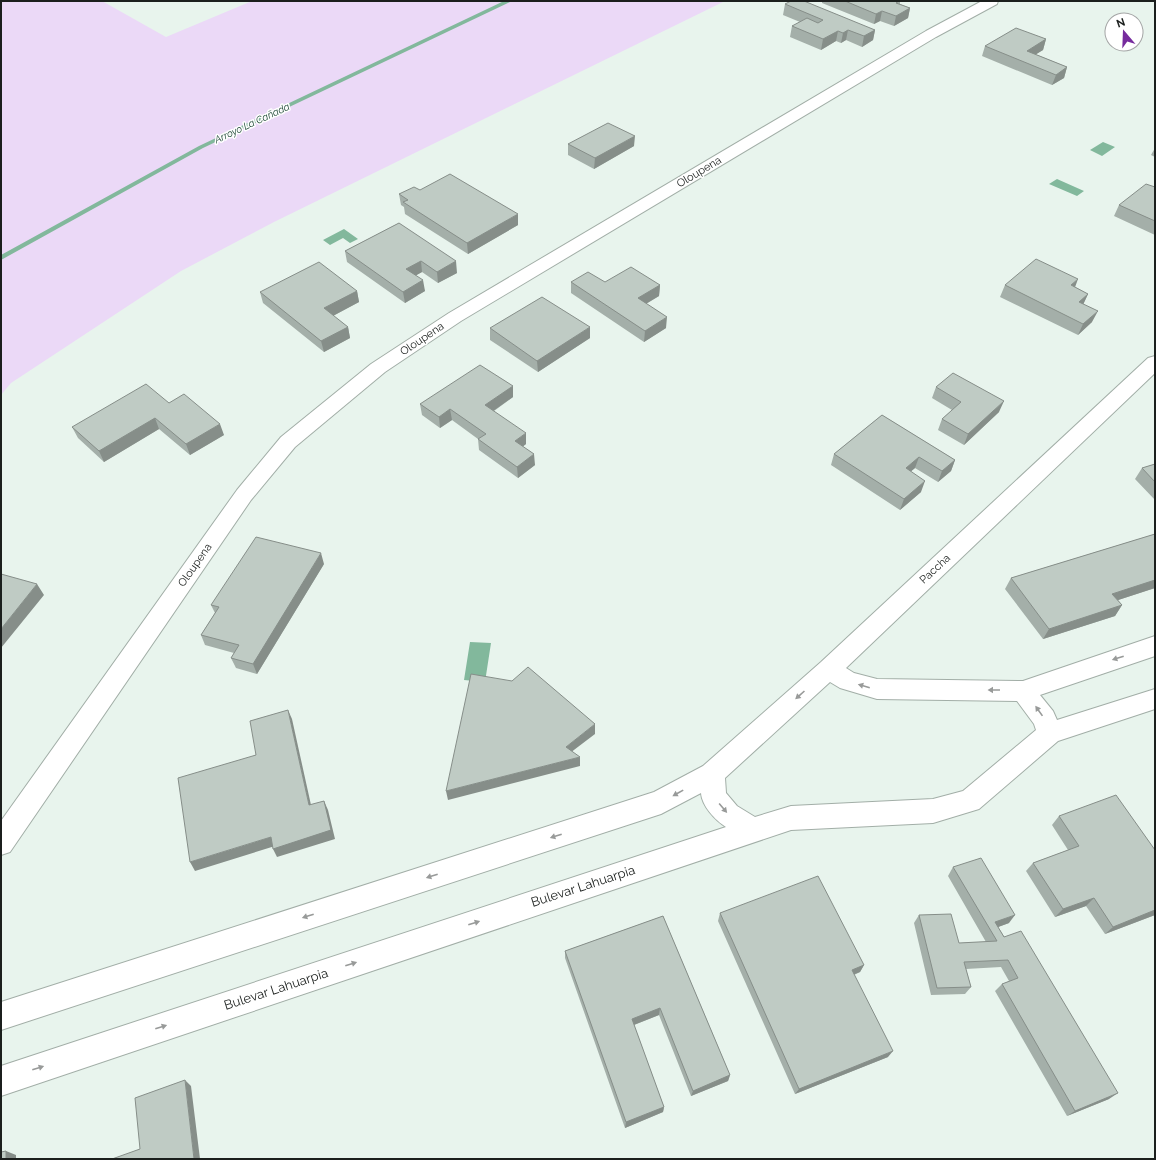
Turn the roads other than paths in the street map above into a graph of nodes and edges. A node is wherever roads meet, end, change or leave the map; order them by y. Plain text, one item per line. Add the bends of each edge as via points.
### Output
1 (992, 1) edge
2 (1155, 362) edge
3 (1155, 646) edge
4 (829, 669) junction
5 (1023, 691) junction
6 (1155, 699) edge
7 (1050, 734) junction
8 (712, 774) junction
9 (753, 830) junction
10 (1, 843) edge
11 (1, 1016) edge
12 (1, 1081) edge

1 - 10 street, Oloupena via 931,34 455,317 378,368 288,442 244,495
2 - 4 street, Paccha
3 -> 5 street
5 -> 4 street via 877,689 848,681
4 -> 8 street, Paccha
7 -> 5 street via 1044,718
6 - 7 street, Bulevar Lahuarpia
7 - 9 street, Bulevar Lahuarpia via 970,800 933,811 791,818
8 -> 9 street via 714,797 728,814
8 -> 11 street, Paccha via 661,802
12 -> 9 street, Bulevar Lahuarpia

